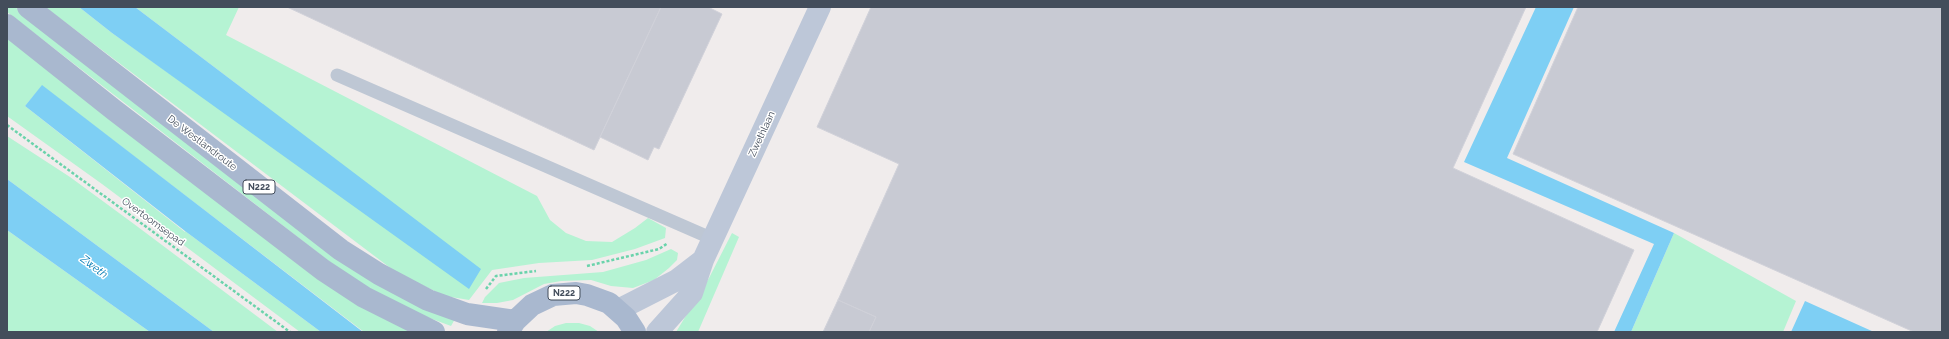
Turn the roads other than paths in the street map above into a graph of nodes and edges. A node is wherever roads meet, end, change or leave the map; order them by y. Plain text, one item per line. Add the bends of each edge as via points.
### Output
1 (28, 7) edge
2 (820, 7) edge
3 (7, 25) edge
4 (337, 75) dead end
5 (713, 240) junction
6 (702, 260) junction
7 (618, 310) junction
8 (511, 326) edge
9 (434, 332) edge
10 (635, 332) edge
11 (657, 332) edge

1 - 8 main road, De Westlandroute / N222 via 322,235 373,270 428,300
2 - 5 street, Zwethlaan
3 - 9 main road, N222 via 323,270 364,297
4 - 5 lane
5 - 6 street, Zwethlaan
6 - 7 street, Zwethlaan via 677,280
6 - 11 street, Zwethlaan via 692,294
7 - 8 main road, N222 via 609,303 587,295 564,293 537,302
7 - 10 main road, N222

